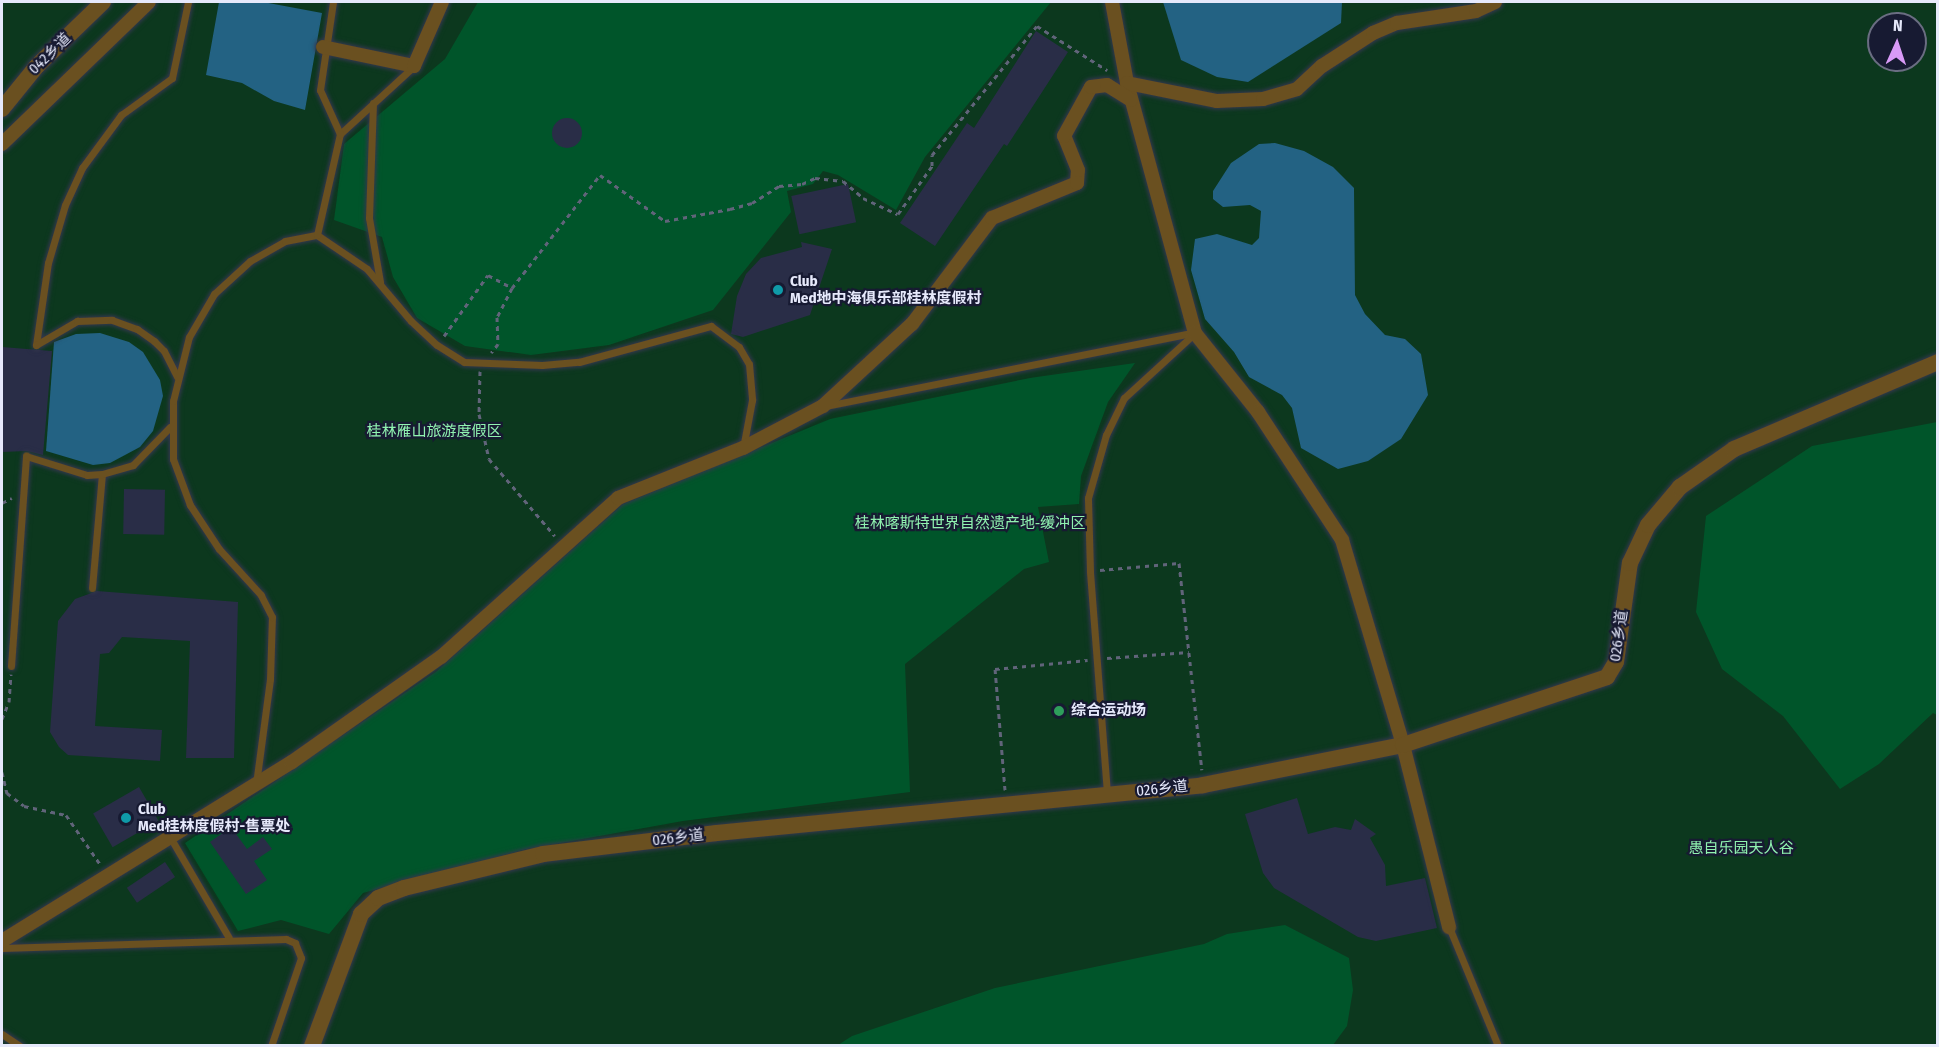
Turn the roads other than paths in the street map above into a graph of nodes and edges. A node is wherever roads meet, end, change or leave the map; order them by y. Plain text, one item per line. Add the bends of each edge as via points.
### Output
1 (103, 2) edge
2 (149, 2) edge
3 (188, 2) edge
4 (333, 2) edge
5 (442, 2) edge
6 (1112, 2) edge
7 (1495, 2) edge
8 (323, 47) junction
9 (414, 66) junction
10 (1127, 83) junction
11 (1131, 99) junction
12 (374, 103) junction
13 (2, 109) edge
14 (340, 134) junction
15 (2, 144) edge
16 (317, 235) junction
17 (380, 283) junction
18 (1195, 333) junction
19 (1938, 362) edge
20 (177, 378) junction
21 (823, 406) junction
22 (172, 422) junction
23 (742, 448) junction
24 (102, 474) junction
25 (92, 588) dead end
26 (11, 666) road end
27 (1403, 745) junction
28 (256, 784) junction
29 (1107, 795) junction
30 (170, 837) junction
31 (1449, 927) joint
32 (229, 938) junction
33 (2, 941) edge
34 (2, 948) edge
35 (2, 1034) edge
36 (20, 1046) edge
37 (271, 1046) edge
38 (312, 1046) edge
39 (1498, 1046) edge

1 - 13 street, 042乡道 via 30,73
2 - 15 street
3 - 20 lane via 172,78 121,115 82,168 65,204 48,263 36,345 77,321 112,320 137,329 153,341 164,351
4 - 8 lane
5 - 9 street
6 - 10 street
7 - 10 street via 1476,10 1397,23 1372,33 1322,66 1297,89 1263,99 1216,101
8 - 9 street
8 - 14 lane via 320,90
9 - 12 lane
10 - 11 street
11 - 18 street
11 - 21 street via 1107,85 1091,87 1063,138 1078,170 1077,183 992,218 912,324
12 - 14 lane
12 - 17 lane via 368,207
14 - 16 lane
16 - 17 lane via 368,270
16 - 20 lane via 285,241 232,275 214,294 189,338
17 - 23 lane via 437,345 464,362 483,365 579,362 711,326 739,347 749,364 752,400
18 - 21 lane
18 - 27 street via 1258,412 1342,540
18 - 29 lane via 1124,398 1106,435 1088,498
19 - 27 street, 026乡道 via 1734,449 1680,487 1648,525 1630,563 1616,662 1607,677
20 - 22 lane
21 - 23 street
22 - 24 lane via 167,435 144,457 133,465
22 - 28 lane via 173,459 190,505 219,549 261,595 272,617 270,679
23 - 28 street via 618,498 441,657
24 - 25 lane
24 - 26 lane via 87,475 26,456
27 - 29 street, 026乡道 via 1203,785
27 - 31 street
28 - 30 street
29 - 38 street, 026乡道 via 543,854 390,893 368,905 361,914
30 - 32 lane
30 - 33 street
31 - 39 lane
32 - 34 lane
32 - 37 lane via 286,939 295,943 301,958
35 - 36 lane

